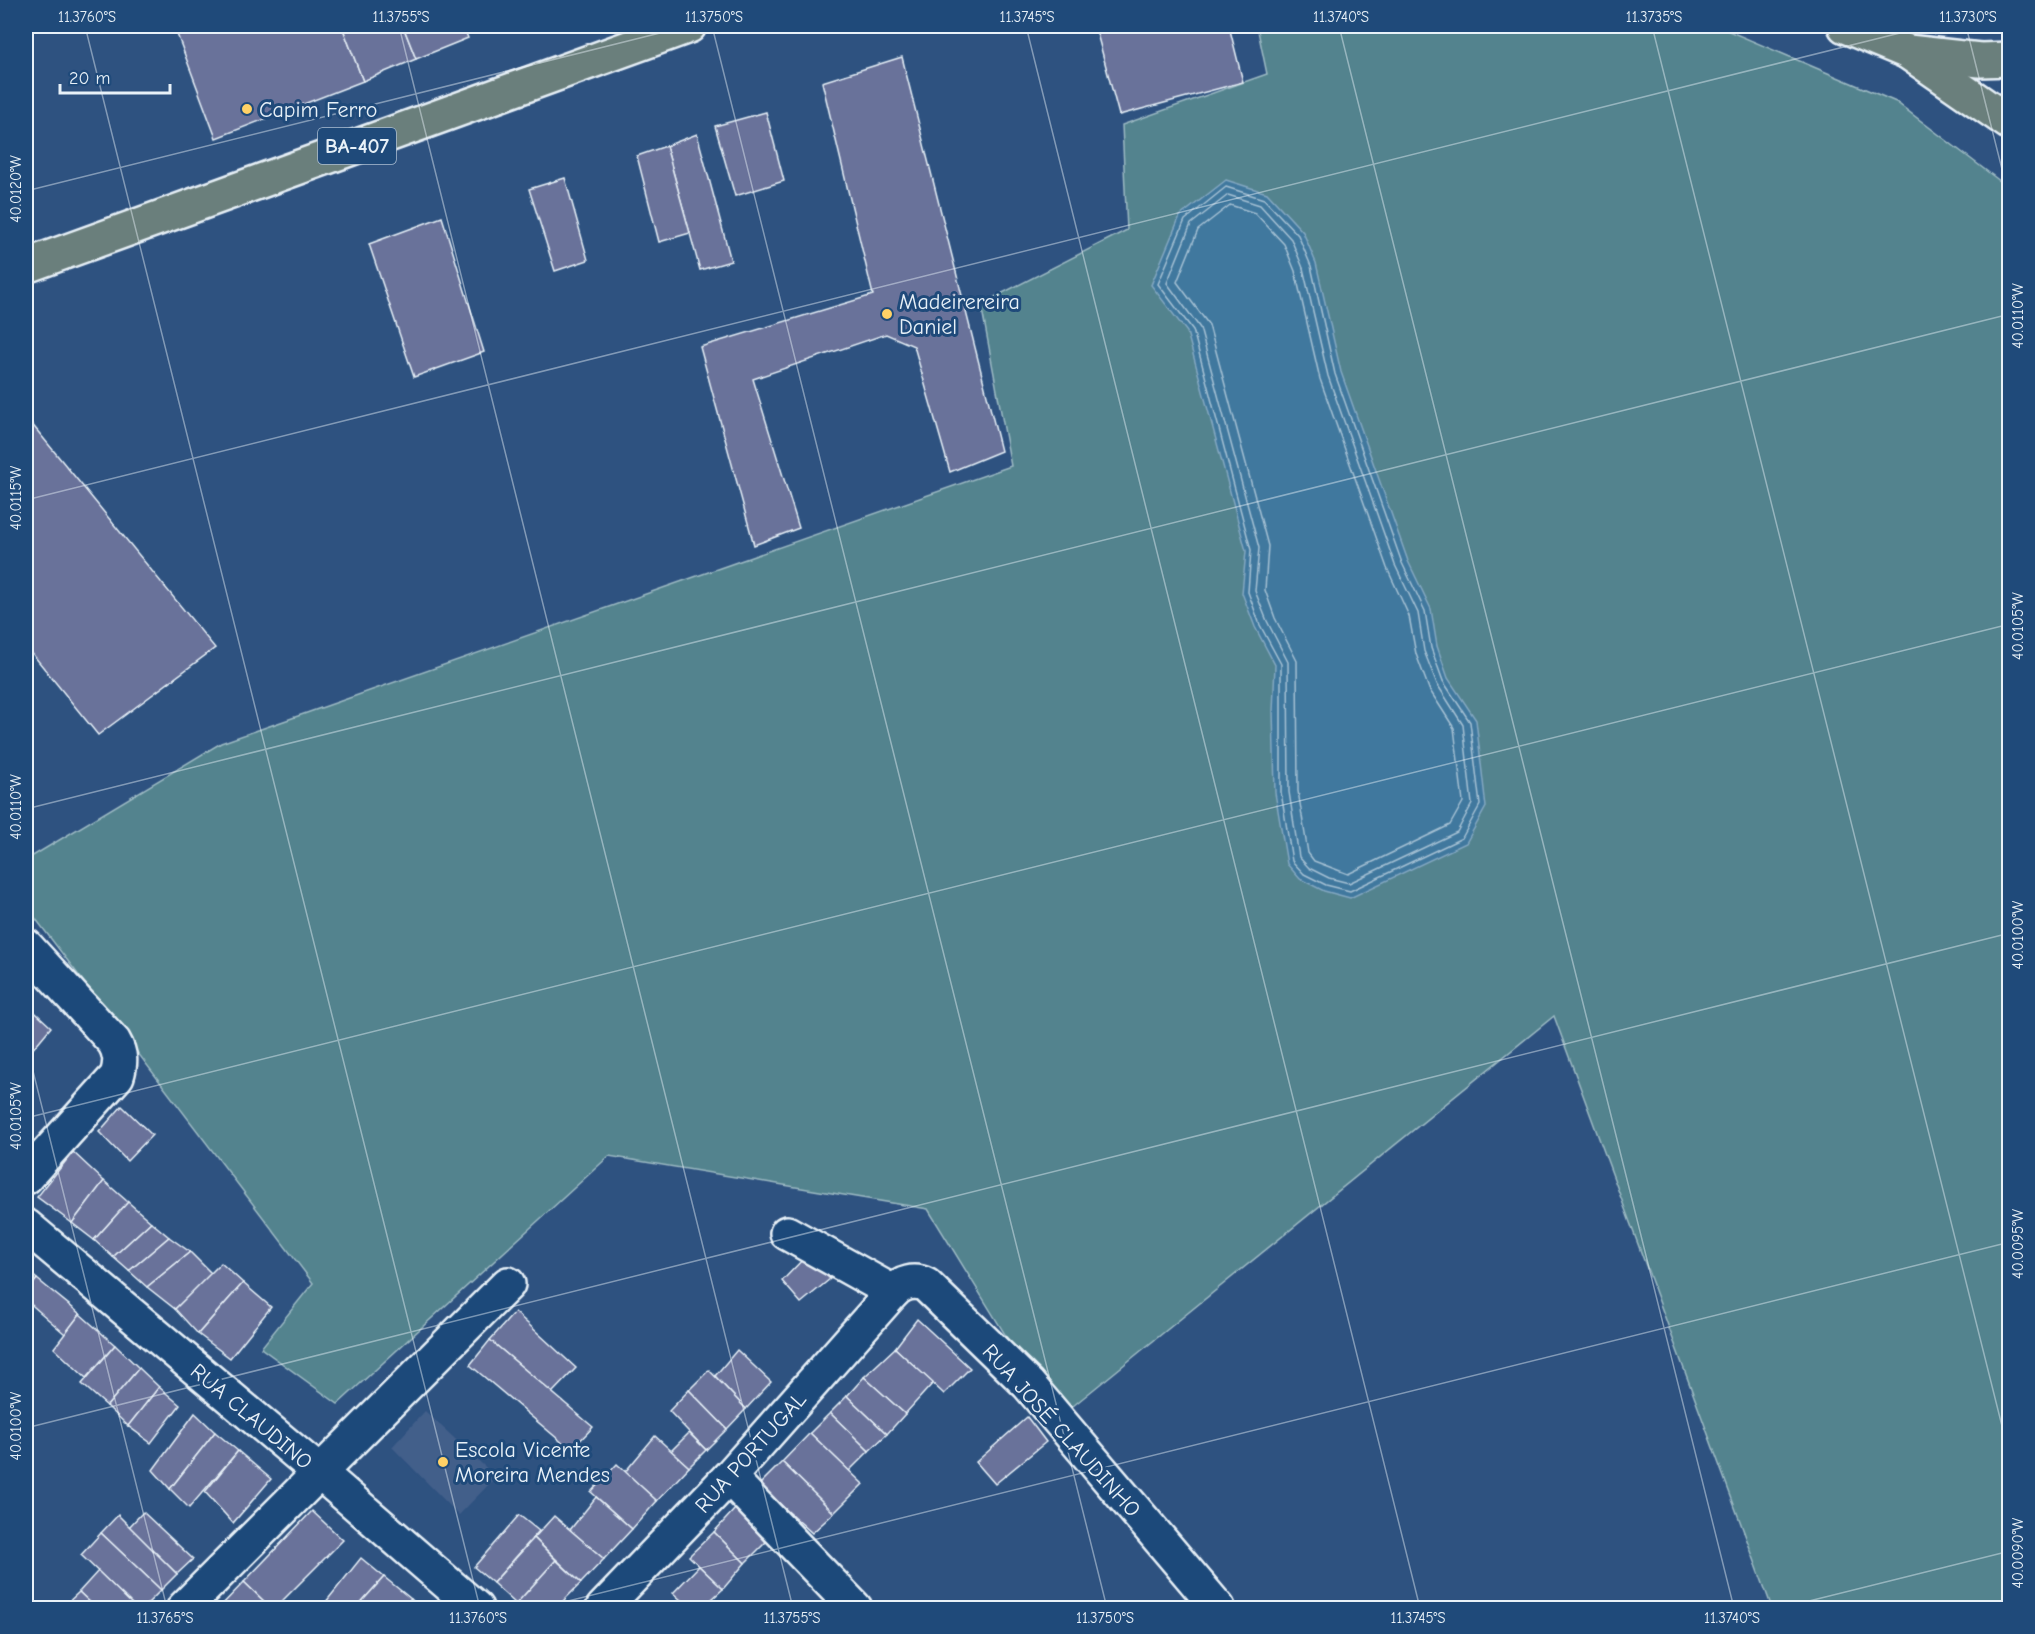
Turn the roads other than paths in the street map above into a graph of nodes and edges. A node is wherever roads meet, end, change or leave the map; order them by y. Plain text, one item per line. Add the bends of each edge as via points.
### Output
1 (689, 26) edge
2 (1845, 26) edge
3 (1908, 52) junction
4 (2010, 59) edge
5 (2010, 123) edge
6 (26, 266) edge
7 (26, 946) edge
8 (26, 1177) edge
9 (26, 1226) edge
10 (787, 1233) dead end
11 (508, 1284) dead end
12 (893, 1292) junction
13 (319, 1472) junction
14 (729, 1477) junction
15 (184, 1608) edge
16 (476, 1608) edge
17 (603, 1608) edge
18 (855, 1608) edge
19 (1218, 1608) edge

1 - 6 main road, BA-407
2 - 3 main road
3 - 4 main road via 1980,60
3 - 5 main road
7 - 8 street via 114,1042 120,1066 117,1076
9 - 13 street, RUA CLAUDINO
10 - 12 street
11 - 13 street
12 - 14 street, RUA PORTUGAL
12 - 19 street, RUA JOSÉ CLAUDINHO via 908,1283 919,1281 926,1285 1028,1384
13 - 15 street
13 - 16 street, RUA CLAUDINO
14 - 17 street, RUA PORTUGAL
14 - 18 street

